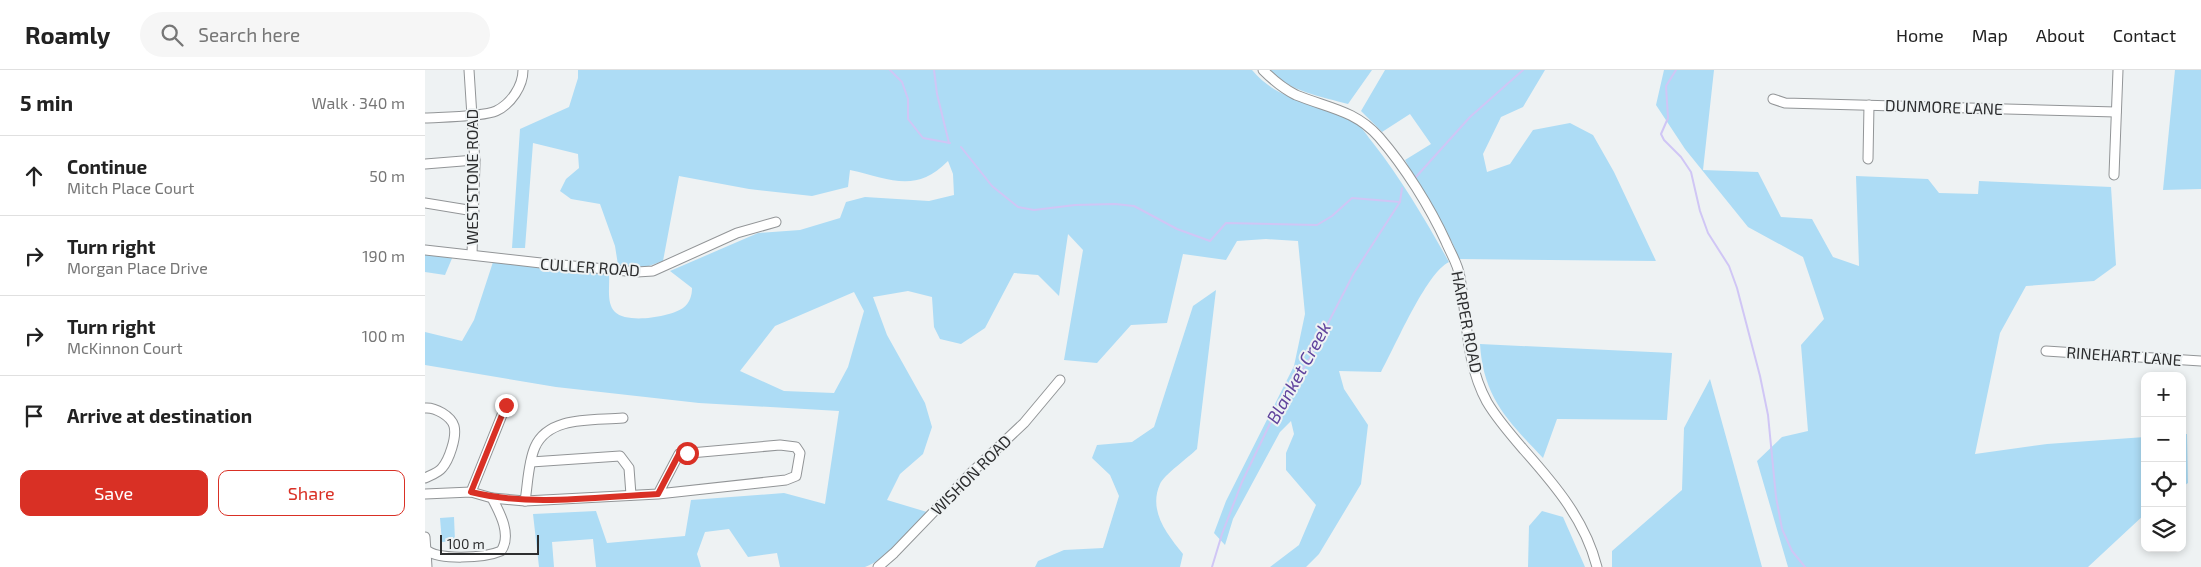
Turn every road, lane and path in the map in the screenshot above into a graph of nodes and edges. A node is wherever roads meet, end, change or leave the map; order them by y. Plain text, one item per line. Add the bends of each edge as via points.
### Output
1 (469, 70) edge
2 (523, 70) edge
3 (1263, 70) edge
4 (2118, 70) edge
5 (1773, 99) dead end
6 (1869, 105) junction
7 (2116, 112) junction
8 (473, 114) junction
9 (425, 118) edge
10 (1868, 159) dead end
11 (475, 160) junction
12 (425, 164) edge
13 (2114, 175) dead end
14 (425, 203) edge
15 (473, 212) junction
16 (776, 222) dead end
17 (425, 250) edge
18 (472, 254) junction
19 (2046, 350) dead end
20 (2201, 361) edge
21 (1060, 380) dead end
22 (506, 405) dead end
23 (425, 408) edge
24 (623, 418) dead end
25 (531, 462) junction
26 (425, 478) edge
27 (471, 492) junction
28 (425, 494) edge
29 (658, 494) junction
30 (631, 495) junction
31 (492, 498) junction
32 (525, 501) junction
33 (425, 537) edge
34 (425, 549) edge
35 (427, 567) edge
36 (878, 567) edge
37 (1597, 567) edge

1 - 8 street, WESTSTONE ROAD
2 - 8 street via 517,92 507,104 495,112
3 - 37 street, HARPER ROAD via 1296,94 1355,116 1369,126 1416,190 1438,224 1458,268 1469,346 1482,392 1496,415 1573,511 1589,541
4 - 7 street
5 - 6 street, DUNMORE LANE via 1785,103
6 - 7 street, DUNMORE LANE
6 - 10 street
7 - 13 street
8 - 9 street
8 - 11 street, WESTSTONE ROAD
11 - 12 street
11 - 15 street, WESTSTONE ROAD
14 - 15 street
15 - 18 street, WESTSTONE ROAD
16 - 18 street, CULLER ROAD via 737,233 653,271 541,263
17 - 18 street, CULLER ROAD
19 - 20 street, RINEHART LANE
21 - 36 street, WISHON ROAD via 1024,423
22 - 27 street
23 - 26 street via 441,413 455,429 443,467
24 - 25 street via 563,423 550,428 535,446
25 - 30 street via 620,456 629,468
25 - 32 street
27 - 28 street
27 - 31 street
29 - 29 street via 793,478 800,453 796,447 780,445 679,454
29 - 30 street
30 - 32 street
31 - 32 street
31 - 34 street via 505,530 501,551 475,556 441,556 429,554
33 - 34 street
34 - 35 street

